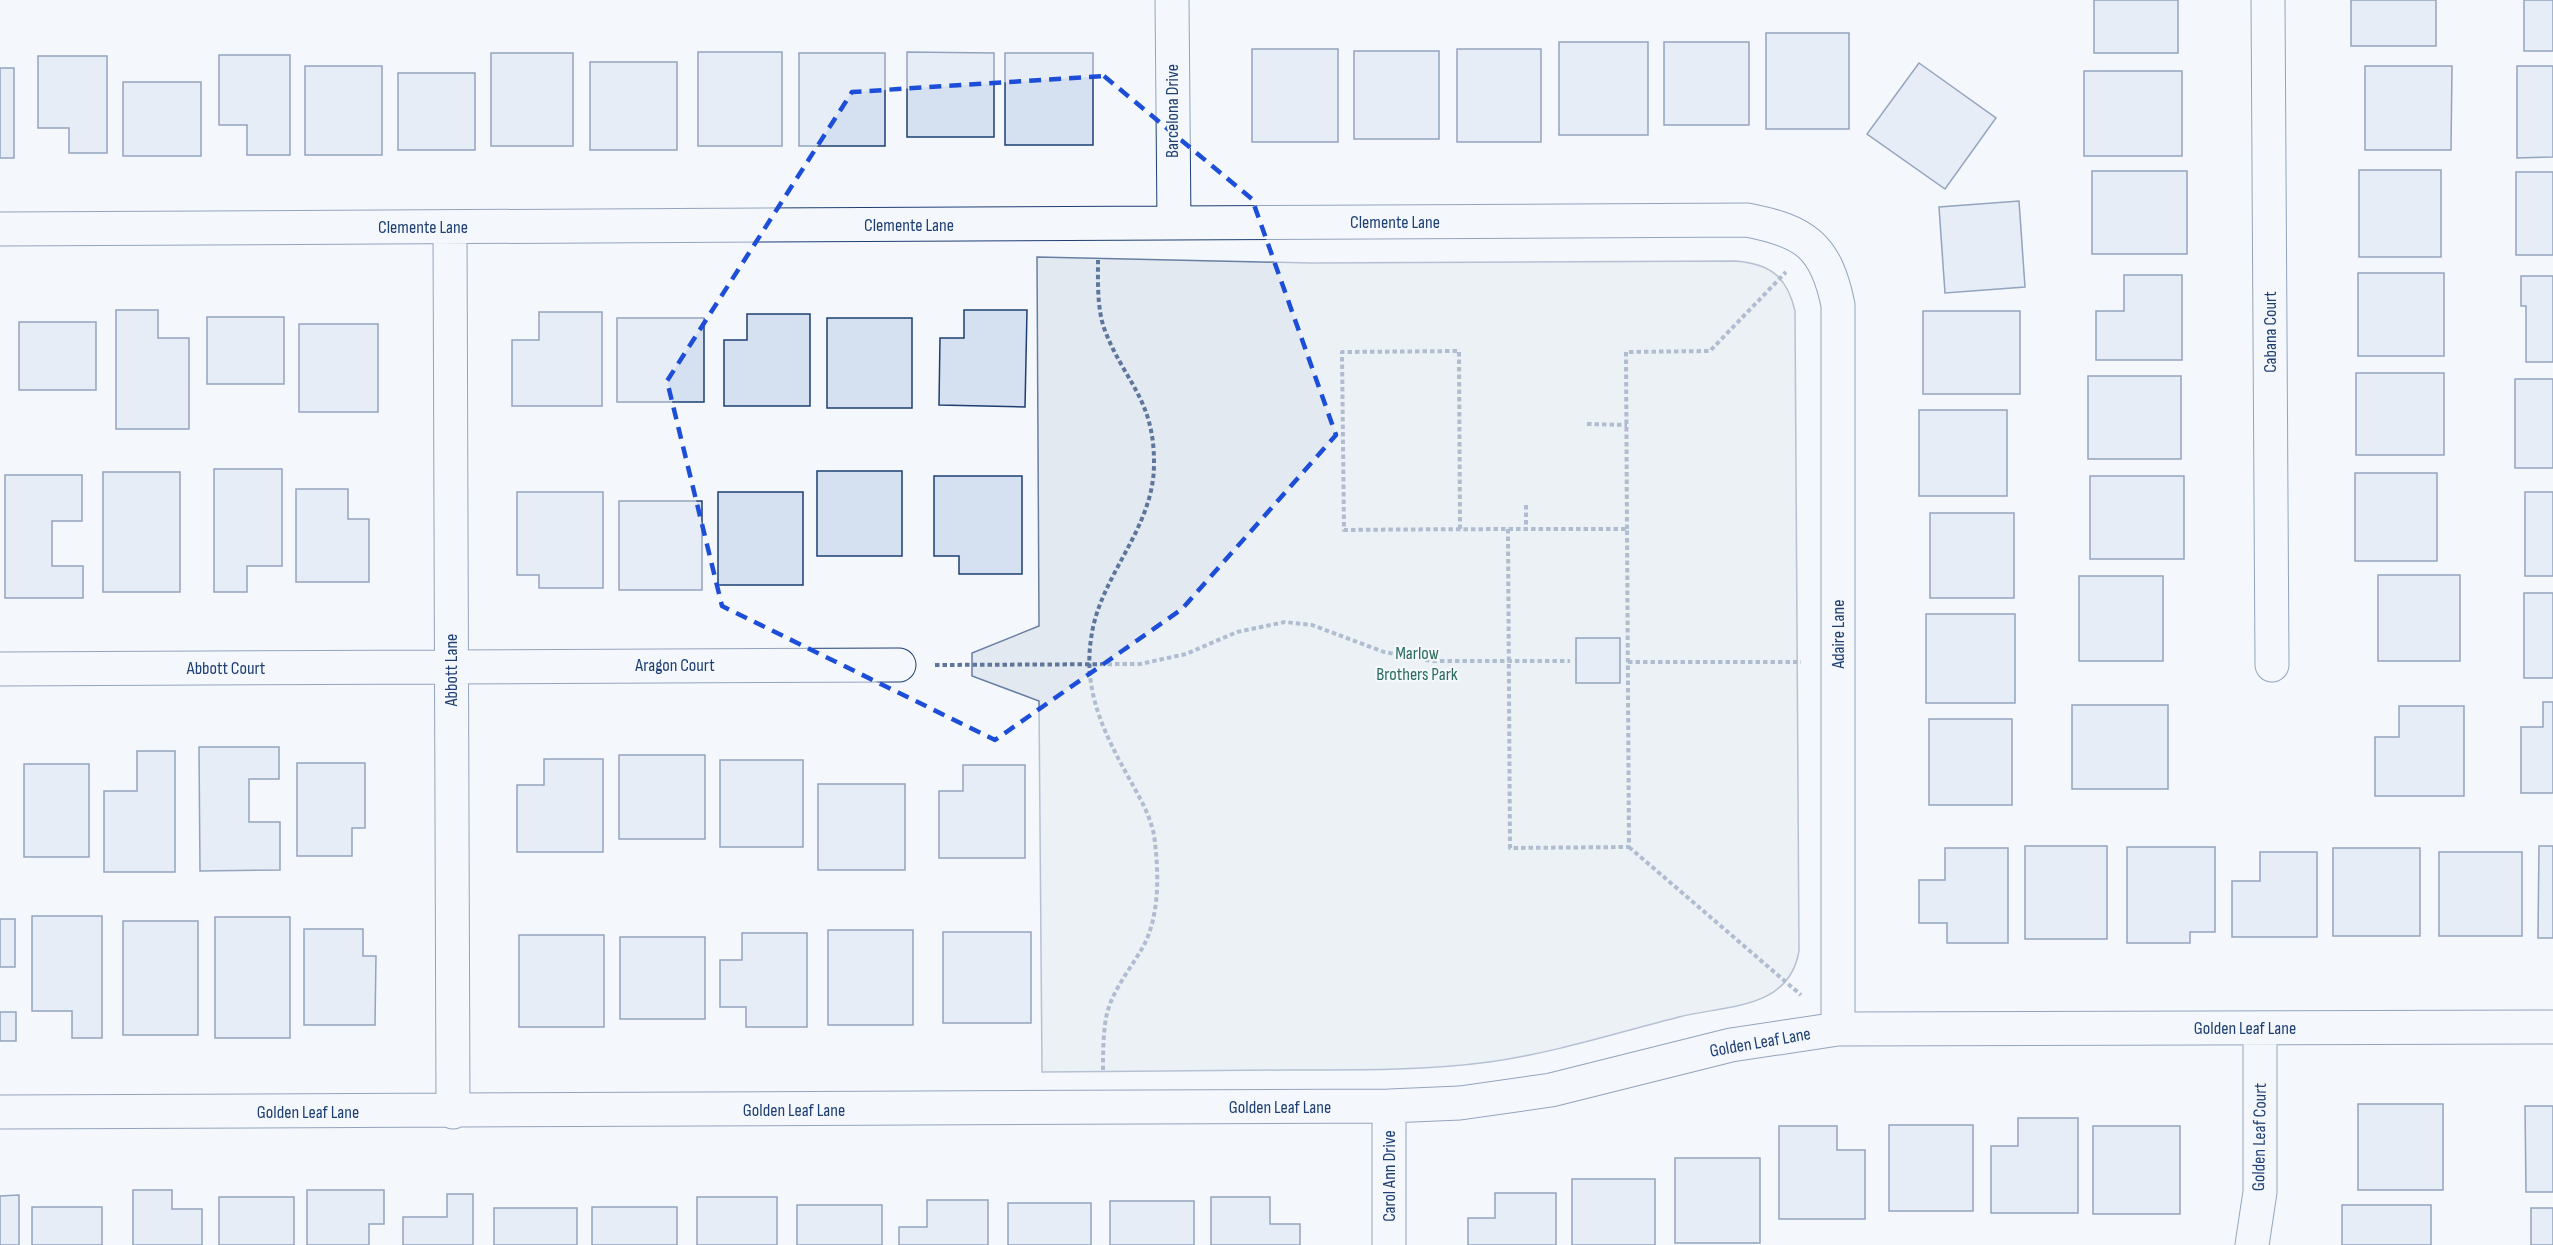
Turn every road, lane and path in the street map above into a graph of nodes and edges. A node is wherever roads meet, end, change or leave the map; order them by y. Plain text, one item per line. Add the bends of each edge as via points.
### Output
1 (1172, 0) edge
2 (2268, 0) edge
3 (1098, 223) junction
4 (1174, 223) junction
5 (450, 227) junction
6 (0, 229) edge
7 (1811, 245) junction
8 (1587, 424) dead end
9 (1627, 425) junction
10 (1526, 505) dead end
11 (1460, 529) junction
12 (1508, 529) junction
13 (1526, 529) junction
14 (1627, 529) junction
15 (1509, 661) junction
16 (1570, 661) dead end
17 (1628, 662) junction
18 (1838, 662) junction
19 (1089, 663) junction
20 (899, 665) joint
21 (2272, 665) dead end
22 (451, 666) junction
23 (0, 669) edge
24 (1629, 847) junction
25 (2553, 1027) edge
26 (2260, 1028) junction
27 (1838, 1029) junction
28 (1389, 1106) junction
29 (1103, 1108) junction
30 (0, 1112) edge
31 (453, 1112) junction
32 (1389, 1245) edge
33 (2252, 1245) edge

1 - 4 street, Barcelona Drive
2 - 21 street, Cabana Court
3 - 4 street, Clemente Lane
3 - 5 street, Clemente Lane
3 - 19 path via 1103,326 1148,413 1155,464 1148,504 1133,543 1098,610
4 - 7 street, Clemente Lane via 1747,220 1777,225
5 - 6 street, Clemente Lane
5 - 22 street, Abbott Lane
7 - 9 path via 1710,351 1626,352
7 - 18 street, Adaire Lane via 1832,275 1838,305
8 - 9 path
9 - 14 path
10 - 13 path
11 - 11 path via 1459,351 1342,352 1344,530
11 - 12 path
12 - 13 path
12 - 15 path
13 - 14 path
14 - 17 path
15 - 16 path
15 - 19 path via 1410,658 1312,625 1285,622 1238,632 1162,661
15 - 24 path via 1510,848
17 - 18 path
17 - 24 path
18 - 27 street, Adaire Lane
19 - 20 path
19 - 29 path via 1092,692 1104,734 1148,816 1155,841 1157,873 1151,926 1106,1017
20 - 22 street, Aragon Court
22 - 23 street, Abbott Court
22 - 31 street, Abbott Lane
24 - 27 path
25 - 26 street, Golden Leaf Lane
26 - 27 street, Golden Leaf Lane
26 - 33 street, Golden Leaf Court via 2260,1180
27 - 28 street, Golden Leaf Lane via 1731,1045 1551,1090 1460,1103
28 - 29 street, Golden Leaf Lane
28 - 32 street, Carol Ann Drive
29 - 31 street, Golden Leaf Lane
30 - 31 street, Golden Leaf Lane

